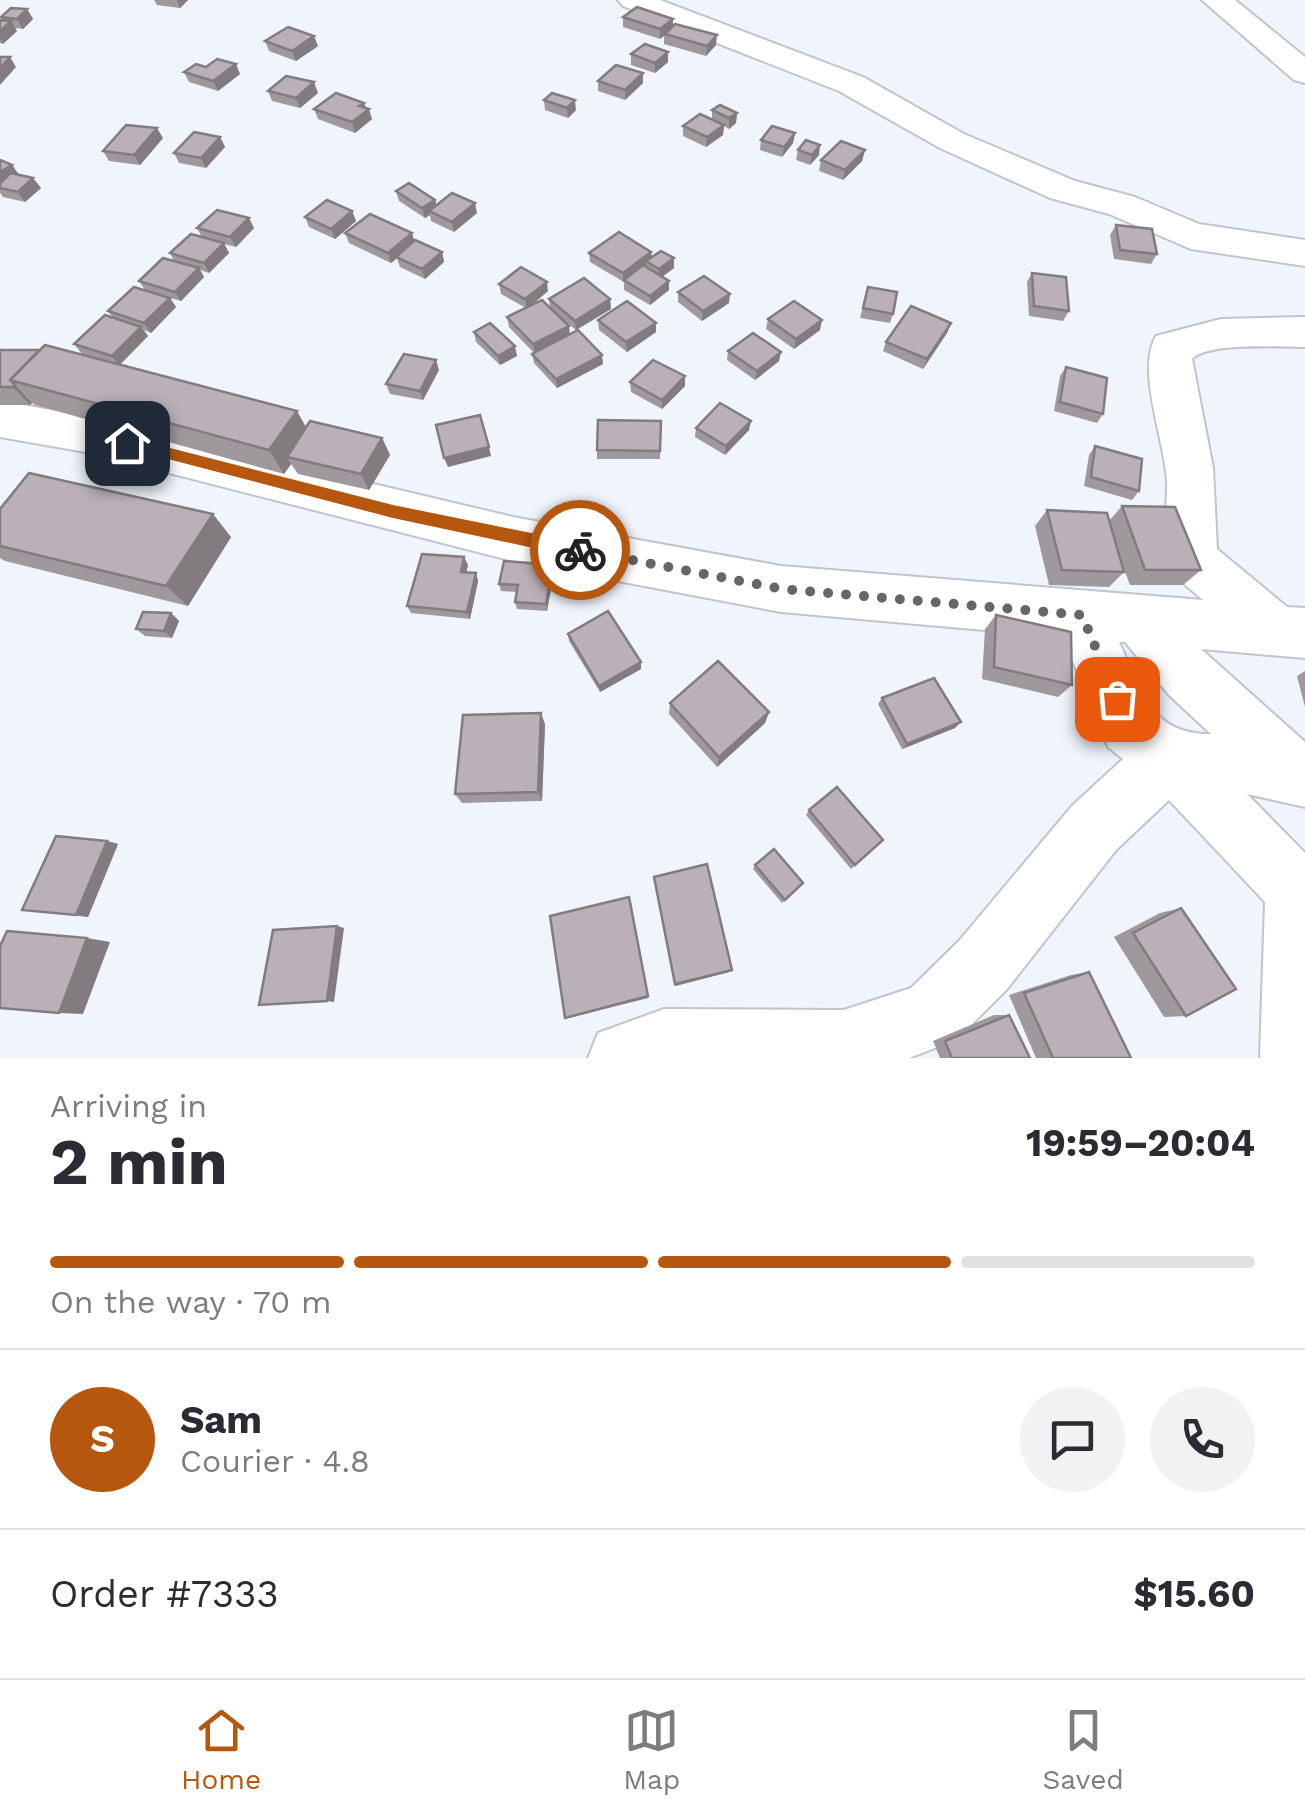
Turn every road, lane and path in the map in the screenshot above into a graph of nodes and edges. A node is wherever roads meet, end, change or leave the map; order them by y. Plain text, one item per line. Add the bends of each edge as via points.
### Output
1 (633, 0) edge
2 (1216, 0) edge
3 (1305, 73) edge
4 (1305, 253) edge
5 (1305, 332) edge
6 (0, 419) edge
7 (1111, 617) junction
8 (1288, 630) edge
9 (1178, 766) junction
10 (1304, 779) edge
11 (623, 1058) edge
12 (1294, 1058) edge

1 - 4 street via 851,84 952,141 1063,190 1191,236
2 - 3 street
5 - 8 street via 1196,336 1170,347 1169,364 1189,460 1192,558
6 - 7 street via 127,443 513,539 782,589
7 - 8 street
7 - 9 street via 1128,728
7 - 10 street
9 - 10 street via 1241,763
9 - 11 street via 1146,778 1094,828 983,965 932,1016 844,1045 664,1044
9 - 12 street via 1297,890

